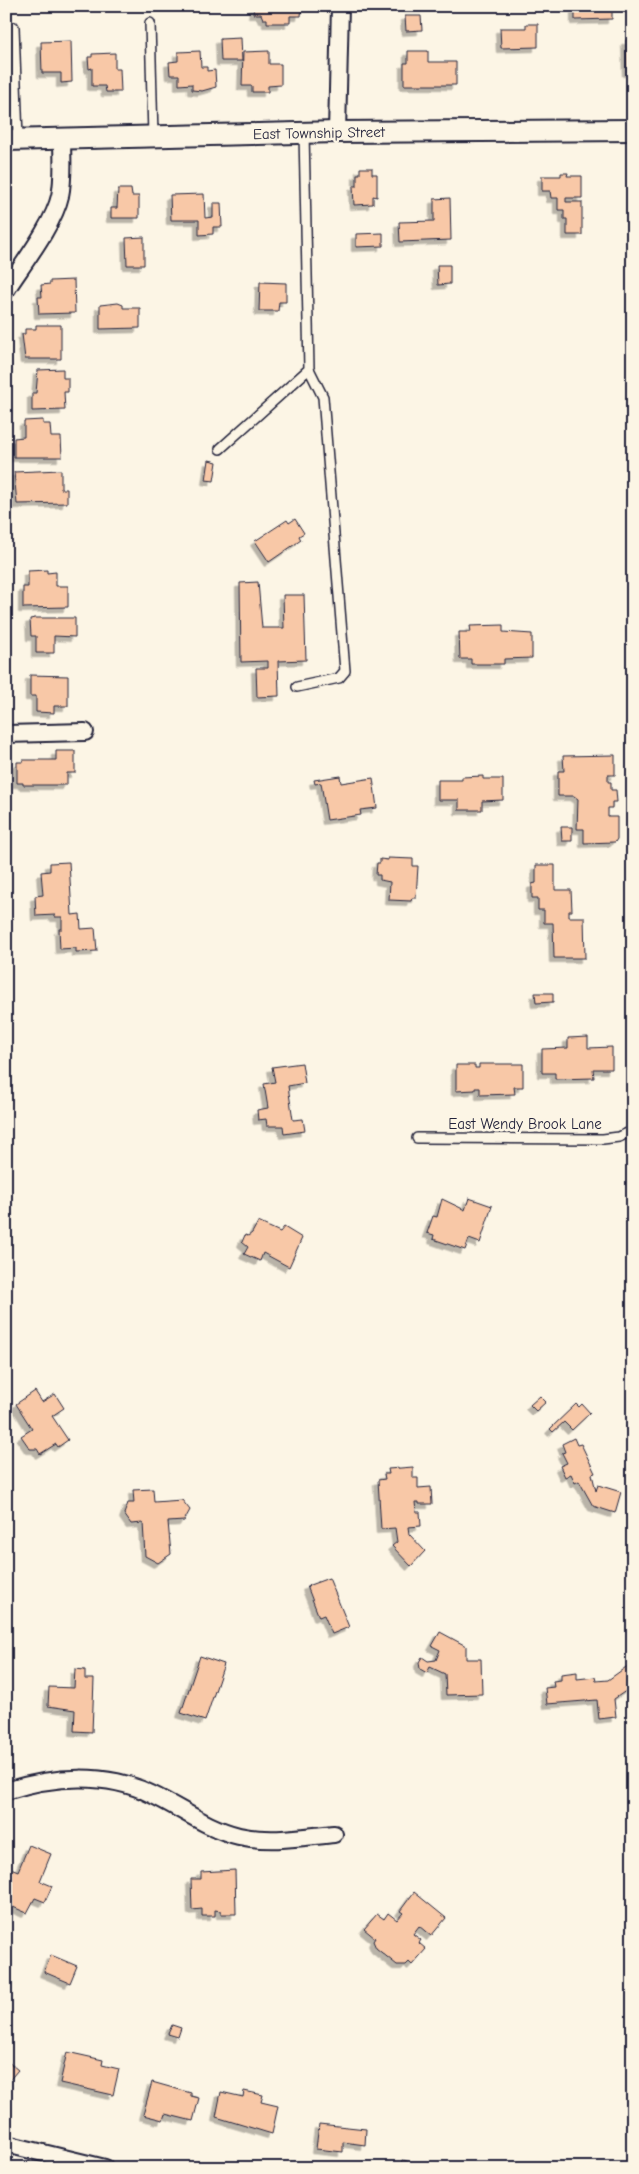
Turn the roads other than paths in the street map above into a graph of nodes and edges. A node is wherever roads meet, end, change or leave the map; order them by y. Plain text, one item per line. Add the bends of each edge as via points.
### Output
1 (340, 6) edge
2 (150, 23) dead end
3 (14, 27) dead end
4 (633, 130) edge
5 (337, 132) junction
6 (304, 133) junction
7 (153, 136) junction
8 (62, 138) junction
9 (12, 139) edge
10 (6, 290) edge
11 (309, 369) junction
12 (220, 449) dead end
13 (297, 687) dead end
14 (84, 732) dead end
15 (6, 734) edge
16 (633, 1131) edge
17 (417, 1138) dead end
18 (6, 1791) edge
19 (334, 1834) dead end
20 (6, 2144) edge
21 (105, 2168) edge

1 - 5 street
2 - 7 lane
3 - 9 lane
4 - 5 street, East Township Street
5 - 6 street, East Township Street
6 - 7 street, East Township Street
6 - 11 lane
7 - 8 street, East Township Street
8 - 9 street, East Township Street
8 - 10 street via 60,198 51,219
11 - 12 lane
11 - 13 lane via 323,397 345,671 339,678
14 - 15 street
16 - 17 lane, East Wendy Brook Lane via 603,1139
18 - 19 street via 47,1781 79,1778 114,1781 150,1793 211,1828 240,1836 270,1840
20 - 21 street

